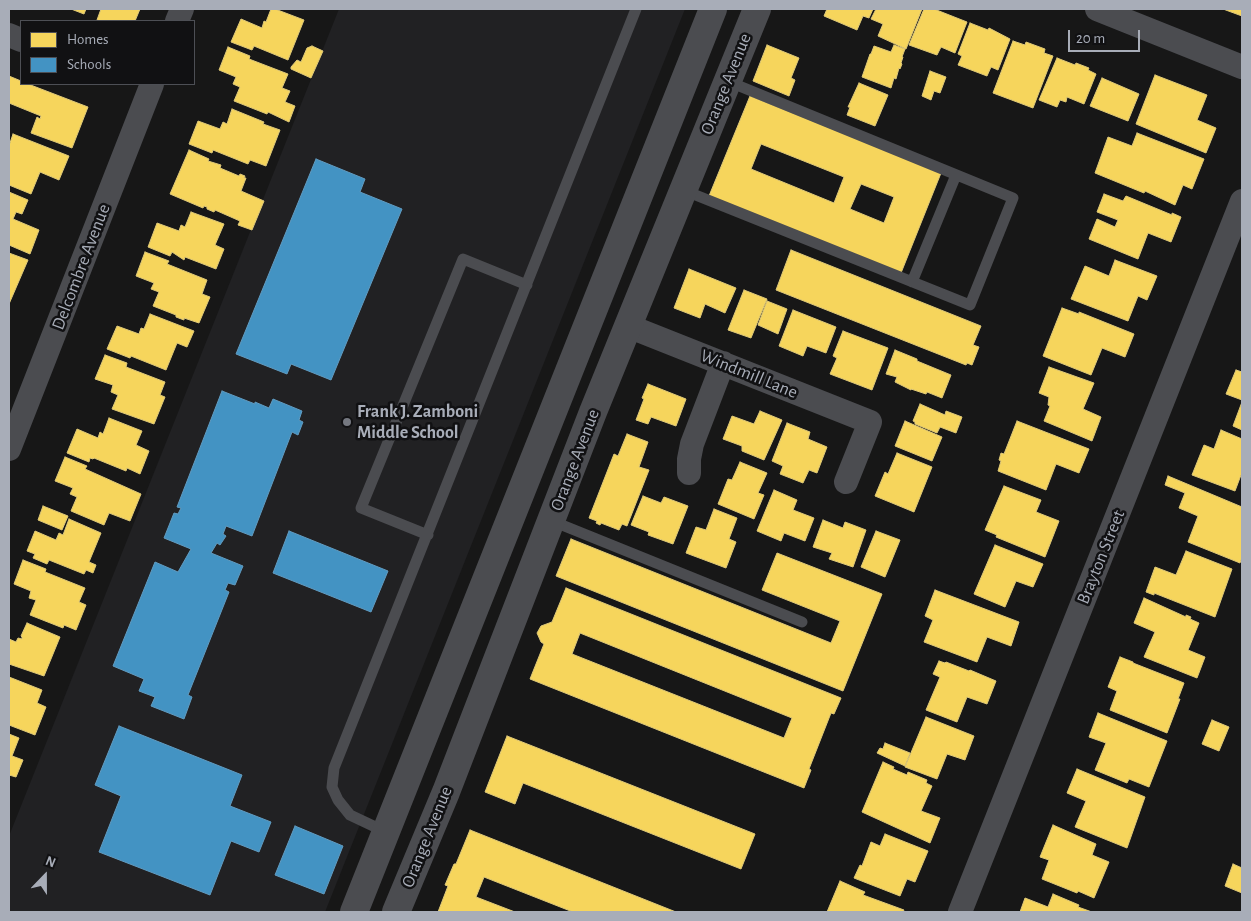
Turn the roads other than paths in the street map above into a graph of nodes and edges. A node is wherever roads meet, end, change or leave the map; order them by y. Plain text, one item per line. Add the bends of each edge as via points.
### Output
1 (636, 9) edge
2 (712, 9) edge
3 (757, 9) edge
4 (1097, 9) edge
5 (1242, 67) edge
6 (727, 81) junction
7 (145, 86) edge
8 (956, 175) junction
9 (683, 190) junction
10 (1242, 201) edge
11 (912, 282) junction
12 (527, 285) junction
13 (628, 326) junction
14 (723, 363) junction
15 (9, 449) edge
16 (689, 474) dead end
17 (846, 482) dead end
18 (552, 521) junction
19 (428, 535) junction
20 (802, 622) dead end
21 (386, 832) junction
22 (354, 912) edge
23 (396, 912) edge
24 (960, 912) edge

1 - 12 lane
2 - 21 street
3 - 6 street, Orange Avenue
4 - 5 street
6 - 8 lane
6 - 9 street, Orange Avenue
7 - 15 street, Delcombre Avenue
8 - 11 lane
8 - 11 lane via 1013,198 970,305
9 - 11 lane
9 - 13 street, Orange Avenue
10 - 24 street, Brayton Street
12 - 19 lane
12 - 19 lane via 462,259 361,508
13 - 14 street, Windmill Lane
13 - 18 street, Orange Avenue
14 - 16 street via 692,444
14 - 17 street, Windmill Lane via 870,422
18 - 20 lane
18 - 23 street, Orange Avenue
19 - 21 lane via 334,768 332,787 350,815
21 - 22 street

